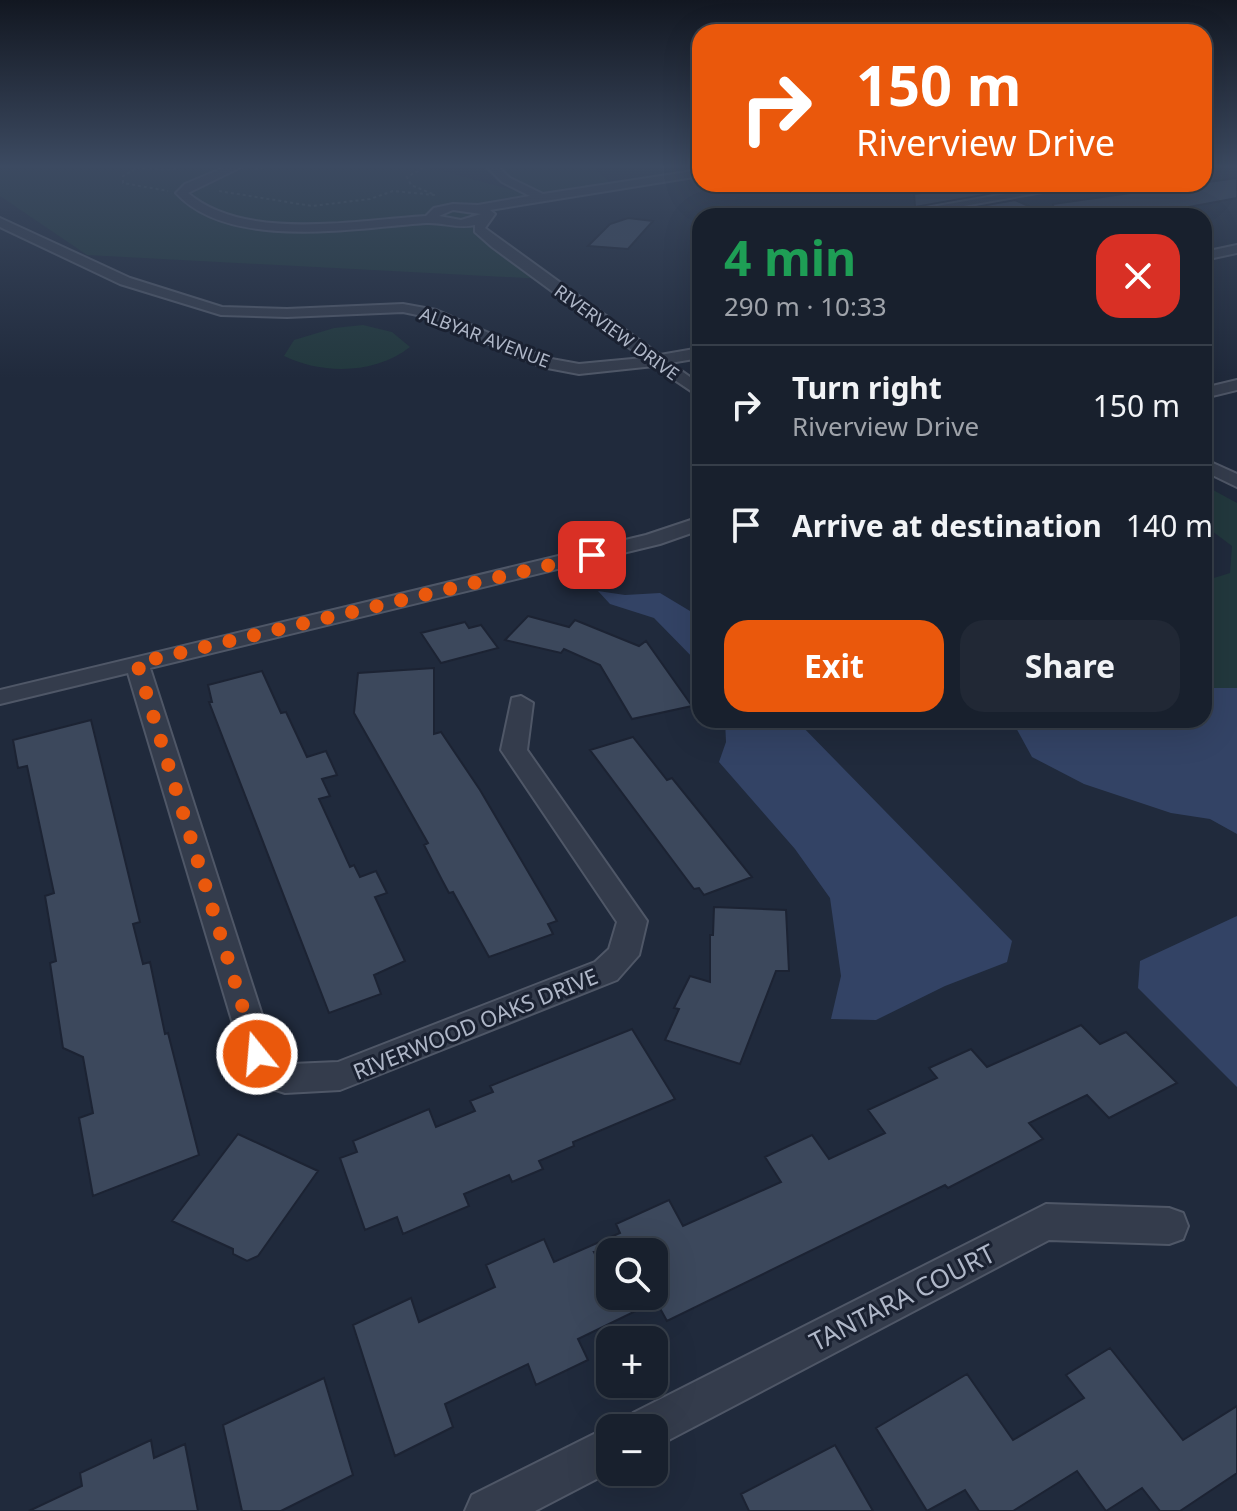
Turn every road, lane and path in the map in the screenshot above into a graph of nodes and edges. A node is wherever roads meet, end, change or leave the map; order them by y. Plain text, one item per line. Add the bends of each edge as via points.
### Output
1 (31, 237) edge
2 (479, 237) edge
3 (488, 237) edge
4 (496, 244) junction
5 (1237, 249) edge
6 (1212, 254) edge
7 (692, 355) edge
8 (658, 361) junction
9 (1237, 385) edge
10 (692, 386) edge
11 (1212, 391) edge
12 (1212, 468) edge
13 (1237, 481) edge
14 (692, 526) edge
15 (137, 663) junction
16 (0, 697) edge
17 (521, 703) dead end
18 (1169, 1226) dead end
19 (668, 1418) edge
20 (596, 1455) edge
21 (488, 1511) edge

1 - 8 street, ALBYAR AVENUE via 125,281 221,311 403,308 431,313 542,362 579,369
2 - 4 street, RIVERVIEW DRIVE
3 - 4 street, RIVERVIEW DRIVE
4 - 8 street, RIVERVIEW DRIVE
5 - 6 street
7 - 8 street, ALBYAR AVENUE
8 - 10 street, RIVERVIEW DRIVE
9 - 11 street
12 - 13 street
14 - 15 street via 653,540
15 - 16 street
15 - 17 street, RIVERWOOD OAKS DRIVE via 257,1054 285,1079 340,1076 606,971 623,955 632,921 514,750
18 - 19 street, TANTARA COURT via 1046,1222
20 - 21 street

